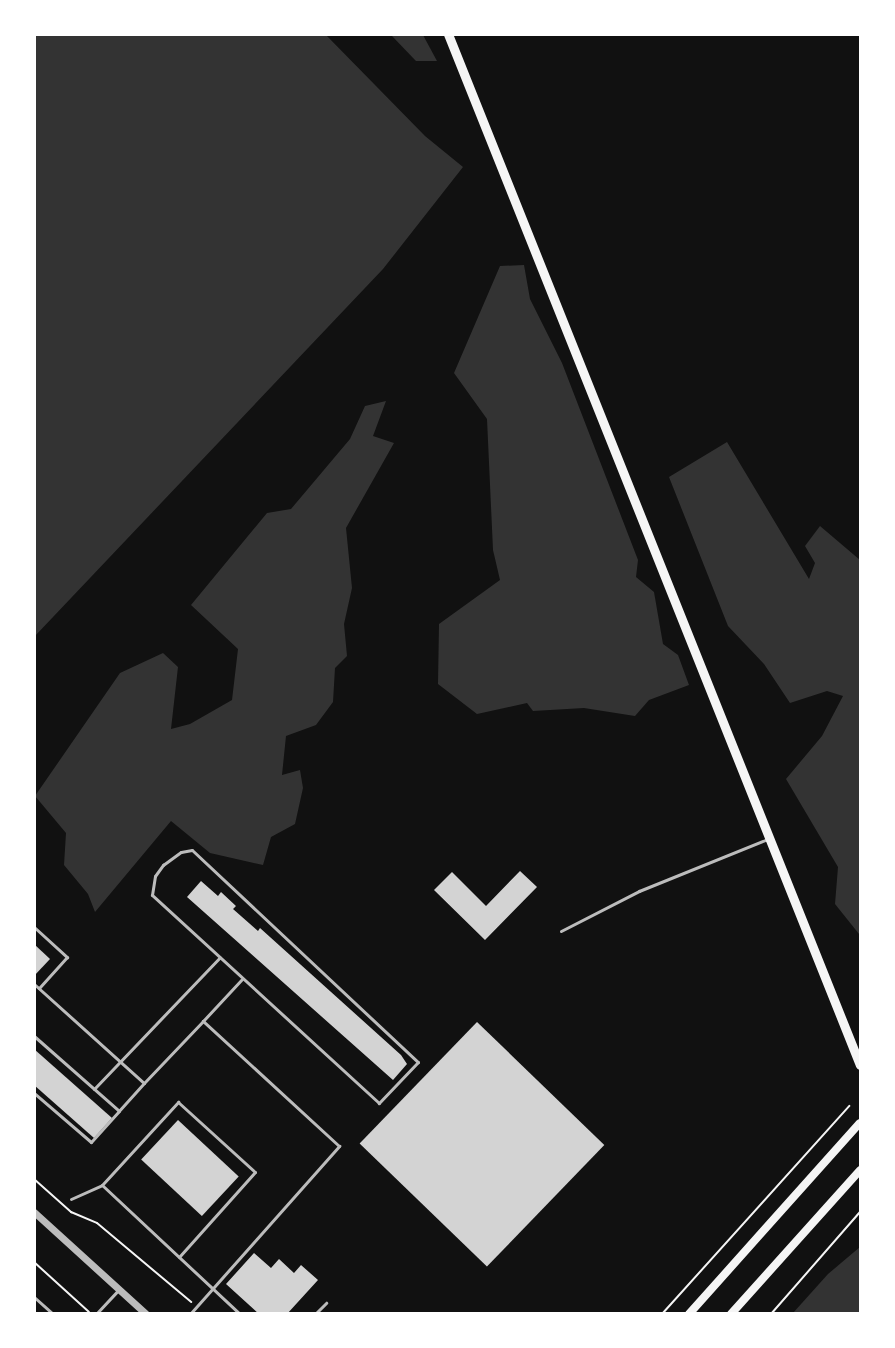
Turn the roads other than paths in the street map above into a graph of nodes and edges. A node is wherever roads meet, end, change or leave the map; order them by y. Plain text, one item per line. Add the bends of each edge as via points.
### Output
1 (448, 34) edge
2 (770, 838) junction
3 (34, 927) edge
4 (561, 931) dead end
5 (220, 957) junction
6 (243, 978) junction
7 (34, 984) edge
8 (39, 988) junction
9 (203, 1021) junction
10 (34, 1036) edge
11 (120, 1062) junction
12 (861, 1065) edge
13 (144, 1083) junction
14 (94, 1089) junction
15 (34, 1093) edge
16 (119, 1111) junction
17 (861, 1123) edge
18 (861, 1170) edge
19 (102, 1185) junction
20 (71, 1199) dead end
21 (34, 1212) edge
22 (179, 1257) junction
23 (119, 1289) junction
24 (213, 1289) junction
25 (34, 1297) edge
26 (326, 1303) dead end
27 (54, 1314) edge
28 (94, 1314) edge
29 (146, 1314) edge
30 (190, 1314) edge
31 (240, 1314) edge
32 (315, 1314) edge
33 (689, 1314) edge
34 (731, 1314) edge

1 - 2 main road
2 - 4 lane via 639,891
2 - 12 main road
3 - 8 lane via 67,957
5 - 6 lane
5 - 6 lane via 152,895 155,876 181,852 192,850 418,1062 379,1103
5 - 11 lane
6 - 9 lane
7 - 8 lane
8 - 11 lane
9 - 13 lane
9 - 24 lane via 339,1146
10 - 14 lane
11 - 13 lane
11 - 14 lane
13 - 16 lane
14 - 16 lane
15 - 16 lane via 91,1143
17 - 33 main road
18 - 34 main road
19 - 20 lane
19 - 22 lane
19 - 22 lane via 178,1102 255,1172
21 - 23 street
22 - 24 lane
23 - 28 lane
23 - 29 street
24 - 30 lane
24 - 31 lane
25 - 27 lane
26 - 32 lane

